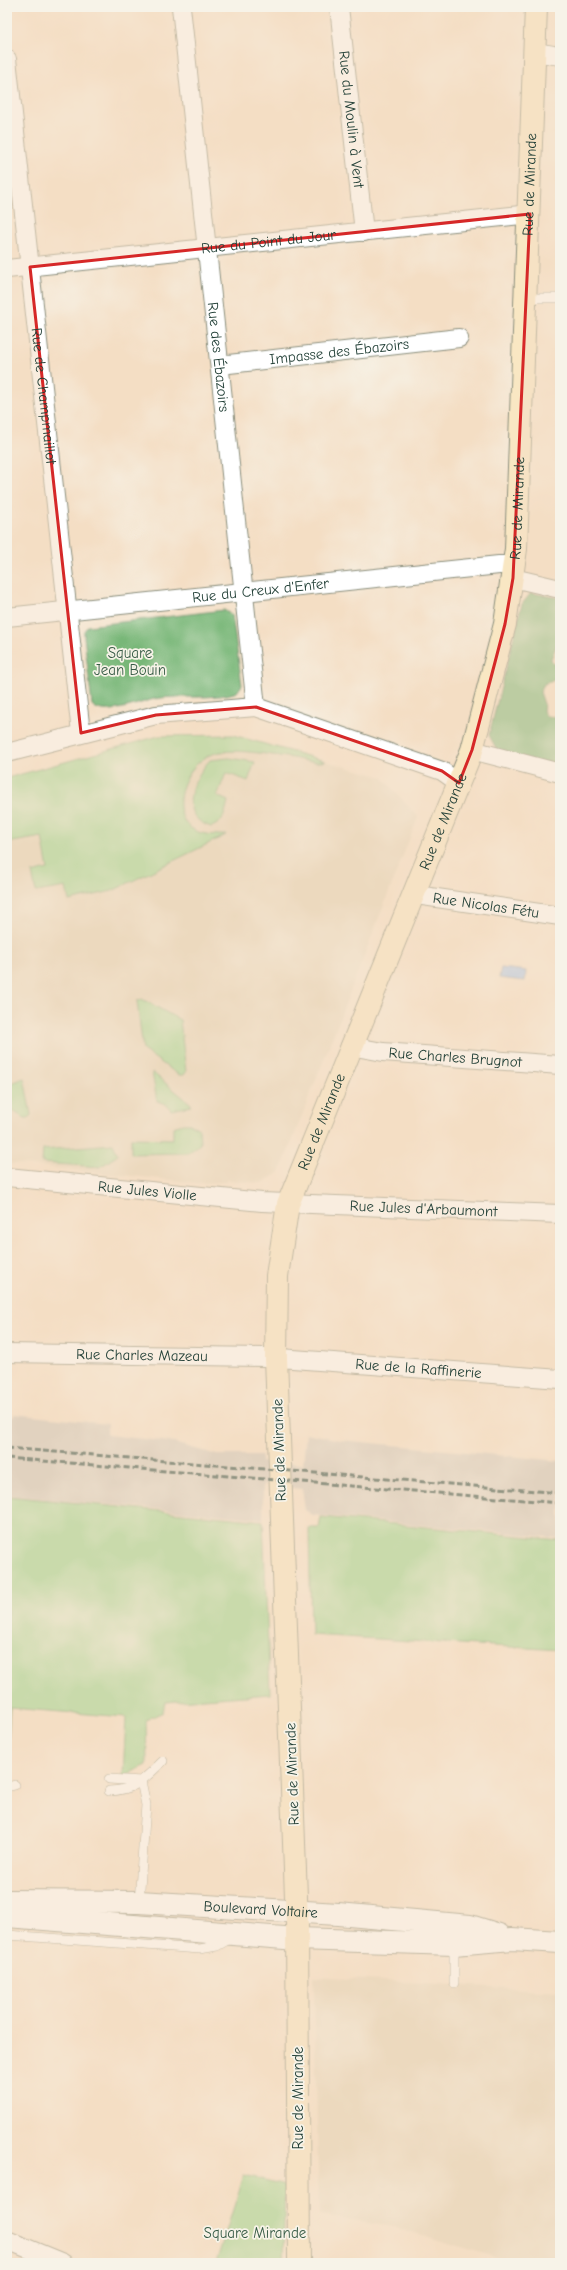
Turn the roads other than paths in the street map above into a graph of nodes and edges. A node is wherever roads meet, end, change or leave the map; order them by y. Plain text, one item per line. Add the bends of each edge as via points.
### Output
1 (181, 7) edge
2 (339, 7) edge
3 (536, 7) edge
4 (535, 52) junction
5 (560, 56) edge
6 (7, 59) edge
7 (530, 214) junction
8 (364, 232) junction
9 (208, 249) junction
10 (30, 267) junction
11 (7, 269) edge
12 (526, 298) junction
13 (560, 298) edge
14 (459, 338) dead end
15 (220, 365) junction
16 (514, 572) junction
17 (560, 589) edge
18 (244, 591) junction
19 (68, 610) junction
20 (7, 617) edge
21 (256, 707) junction
22 (81, 733) junction
23 (472, 750) junction
24 (7, 753) edge
25 (560, 773) edge
26 (459, 783) junction
27 (414, 891) junction
28 (560, 916) edge
29 (350, 1046) junction
30 (560, 1065) edge
31 (7, 1177) edge
32 (288, 1204) junction
33 (560, 1214) edge
34 (7, 1353) edge
35 (276, 1358) junction
36 (560, 1379) edge
37 (163, 1761) dead end
38 (109, 1779) dead end
39 (141, 1781) junction
40 (109, 1791) dead end
41 (7, 1902) edge
42 (139, 1902) junction
43 (297, 1912) junction
44 (7, 1916) edge
45 (237, 1934) junction
46 (7, 1935) edge
47 (297, 1938) junction
48 (512, 1939) junction
49 (560, 1942) edge
50 (454, 1944) junction
51 (454, 1983) dead end
52 (7, 2240) edge
53 (63, 2263) edge
54 (299, 2263) edge

1 - 9 street, Rue des Ébazoirs
2 - 8 street, Rue du Moulin à Vent
3 - 4 main road, Rue de Mirande
4 - 5 street
4 - 7 main road, Rue de Mirande
6 - 10 street, Rue de Champmaillot
7 - 8 street, Rue du Point du Jour
7 - 12 main road, Rue de Mirande
8 - 9 street, Rue du Point du Jour
9 - 10 street, Rue du Point du Jour
9 - 15 street, Rue des Ébazoirs
10 - 11 street, Rue du Point du Jour
10 - 19 street, Rue de Champmaillot
12 - 13 lane
12 - 16 main road, Rue de Mirande
14 - 15 street, Impasse des Ébazoirs
15 - 18 street, Rue des Ébazoirs
16 - 17 street, Rue du Creux d'Enfer
16 - 18 street, Rue du Creux d'Enfer via 499,565
16 - 23 main road, Rue de Mirande via 505,624
18 - 19 street, Rue du Creux d'Enfer
18 - 21 street, Rue des Ébazoirs
19 - 20 street, Rue du Creux d'Enfer
19 - 22 street, Rue de Champmaillot
21 - 22 street via 156,715
21 - 26 street via 442,771
22 - 24 street
23 - 25 street
23 - 26 main road, Rue de Mirande
26 - 27 main road, Rue de Mirande
27 - 28 street, Rue Nicolas Fétu via 423,896
27 - 29 main road, Rue de Mirande
29 - 30 street, Rue Charles Brugnot via 383,1052
29 - 32 main road, Rue de Mirande
31 - 32 street, Rue Jules Violle
32 - 33 street, Rue Jules d'Arbaumont
32 - 35 main road, Rue de Mirande via 277,1276
34 - 35 street, Rue Charles Mazeau
35 - 36 street, Rue de la Raffinerie
35 - 43 main road, Rue de Mirande
37 - 39 lane
38 - 39 lane
39 - 40 lane via 124,1790
39 - 42 lane via 146,1805
41 - 42 street, Boulevard Voltaire
42 - 43 street, Boulevard Voltaire
43 - 47 main road, Rue de Mirande
43 - 48 street, Boulevard Voltaire via 470,1926
44 - 45 street, Boulevard Voltaire
45 - 46 lane, Boulevard Voltaire via 217,1946 200,1949
45 - 47 street, Boulevard Voltaire
47 - 50 street, Boulevard Voltaire
47 - 54 main road, Rue de Mirande
48 - 49 street, Boulevard Voltaire
48 - 50 street, Boulevard Voltaire
50 - 51 lane
52 - 53 street

